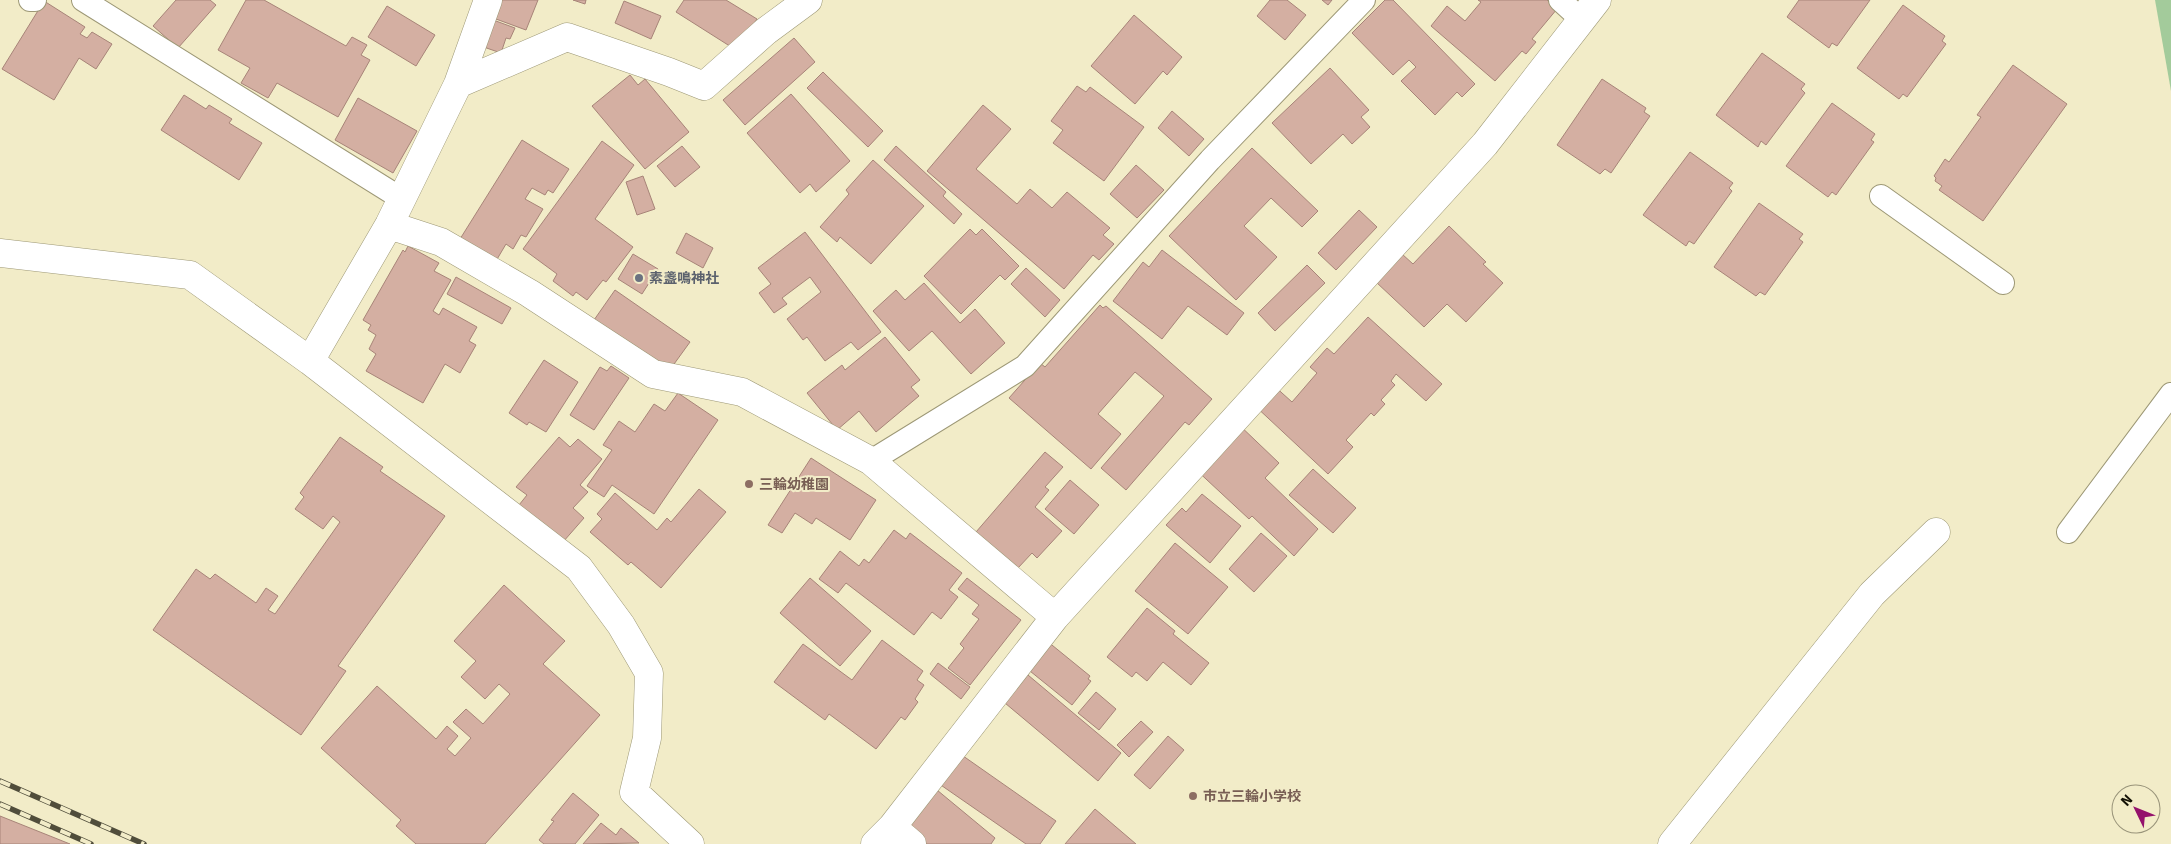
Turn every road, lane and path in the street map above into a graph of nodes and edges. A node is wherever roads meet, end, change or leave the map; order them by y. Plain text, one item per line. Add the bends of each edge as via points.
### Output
1 (30, 0) edge
2 (35, 0) edge
3 (83, 0) edge
4 (488, 0) edge
5 (808, 0) edge
6 (1364, 0) edge
7 (1560, 0) edge
8 (1590, 10) edge
9 (458, 84) junction
10 (1881, 196) dead end
11 (402, 199) junction
12 (390, 225) junction
13 (0, 252) edge
14 (2003, 283) dead end
15 (310, 361) junction
16 (2171, 394) edge
17 (871, 461) junction
18 (1936, 532) dead end
19 (2068, 532) dead end
20 (1055, 617) junction
21 (893, 838) edge
22 (690, 844) edge
23 (1672, 844) edge

1 - 2 lane
3 - 11 lane
4 - 9 street
5 - 9 street via 704,86 567,37
6 - 17 lane via 1210,160 1025,366
7 - 8 lane
8 - 20 street via 1485,144
9 - 11 street
10 - 14 lane
11 - 12 street
12 - 15 street
12 - 17 street via 441,242 529,293 653,374 742,392
13 - 15 street via 190,275
15 - 22 street via 579,568 621,625 649,673 647,738 634,792
16 - 19 lane
17 - 20 street
18 - 23 street via 1872,594
20 - 21 street

